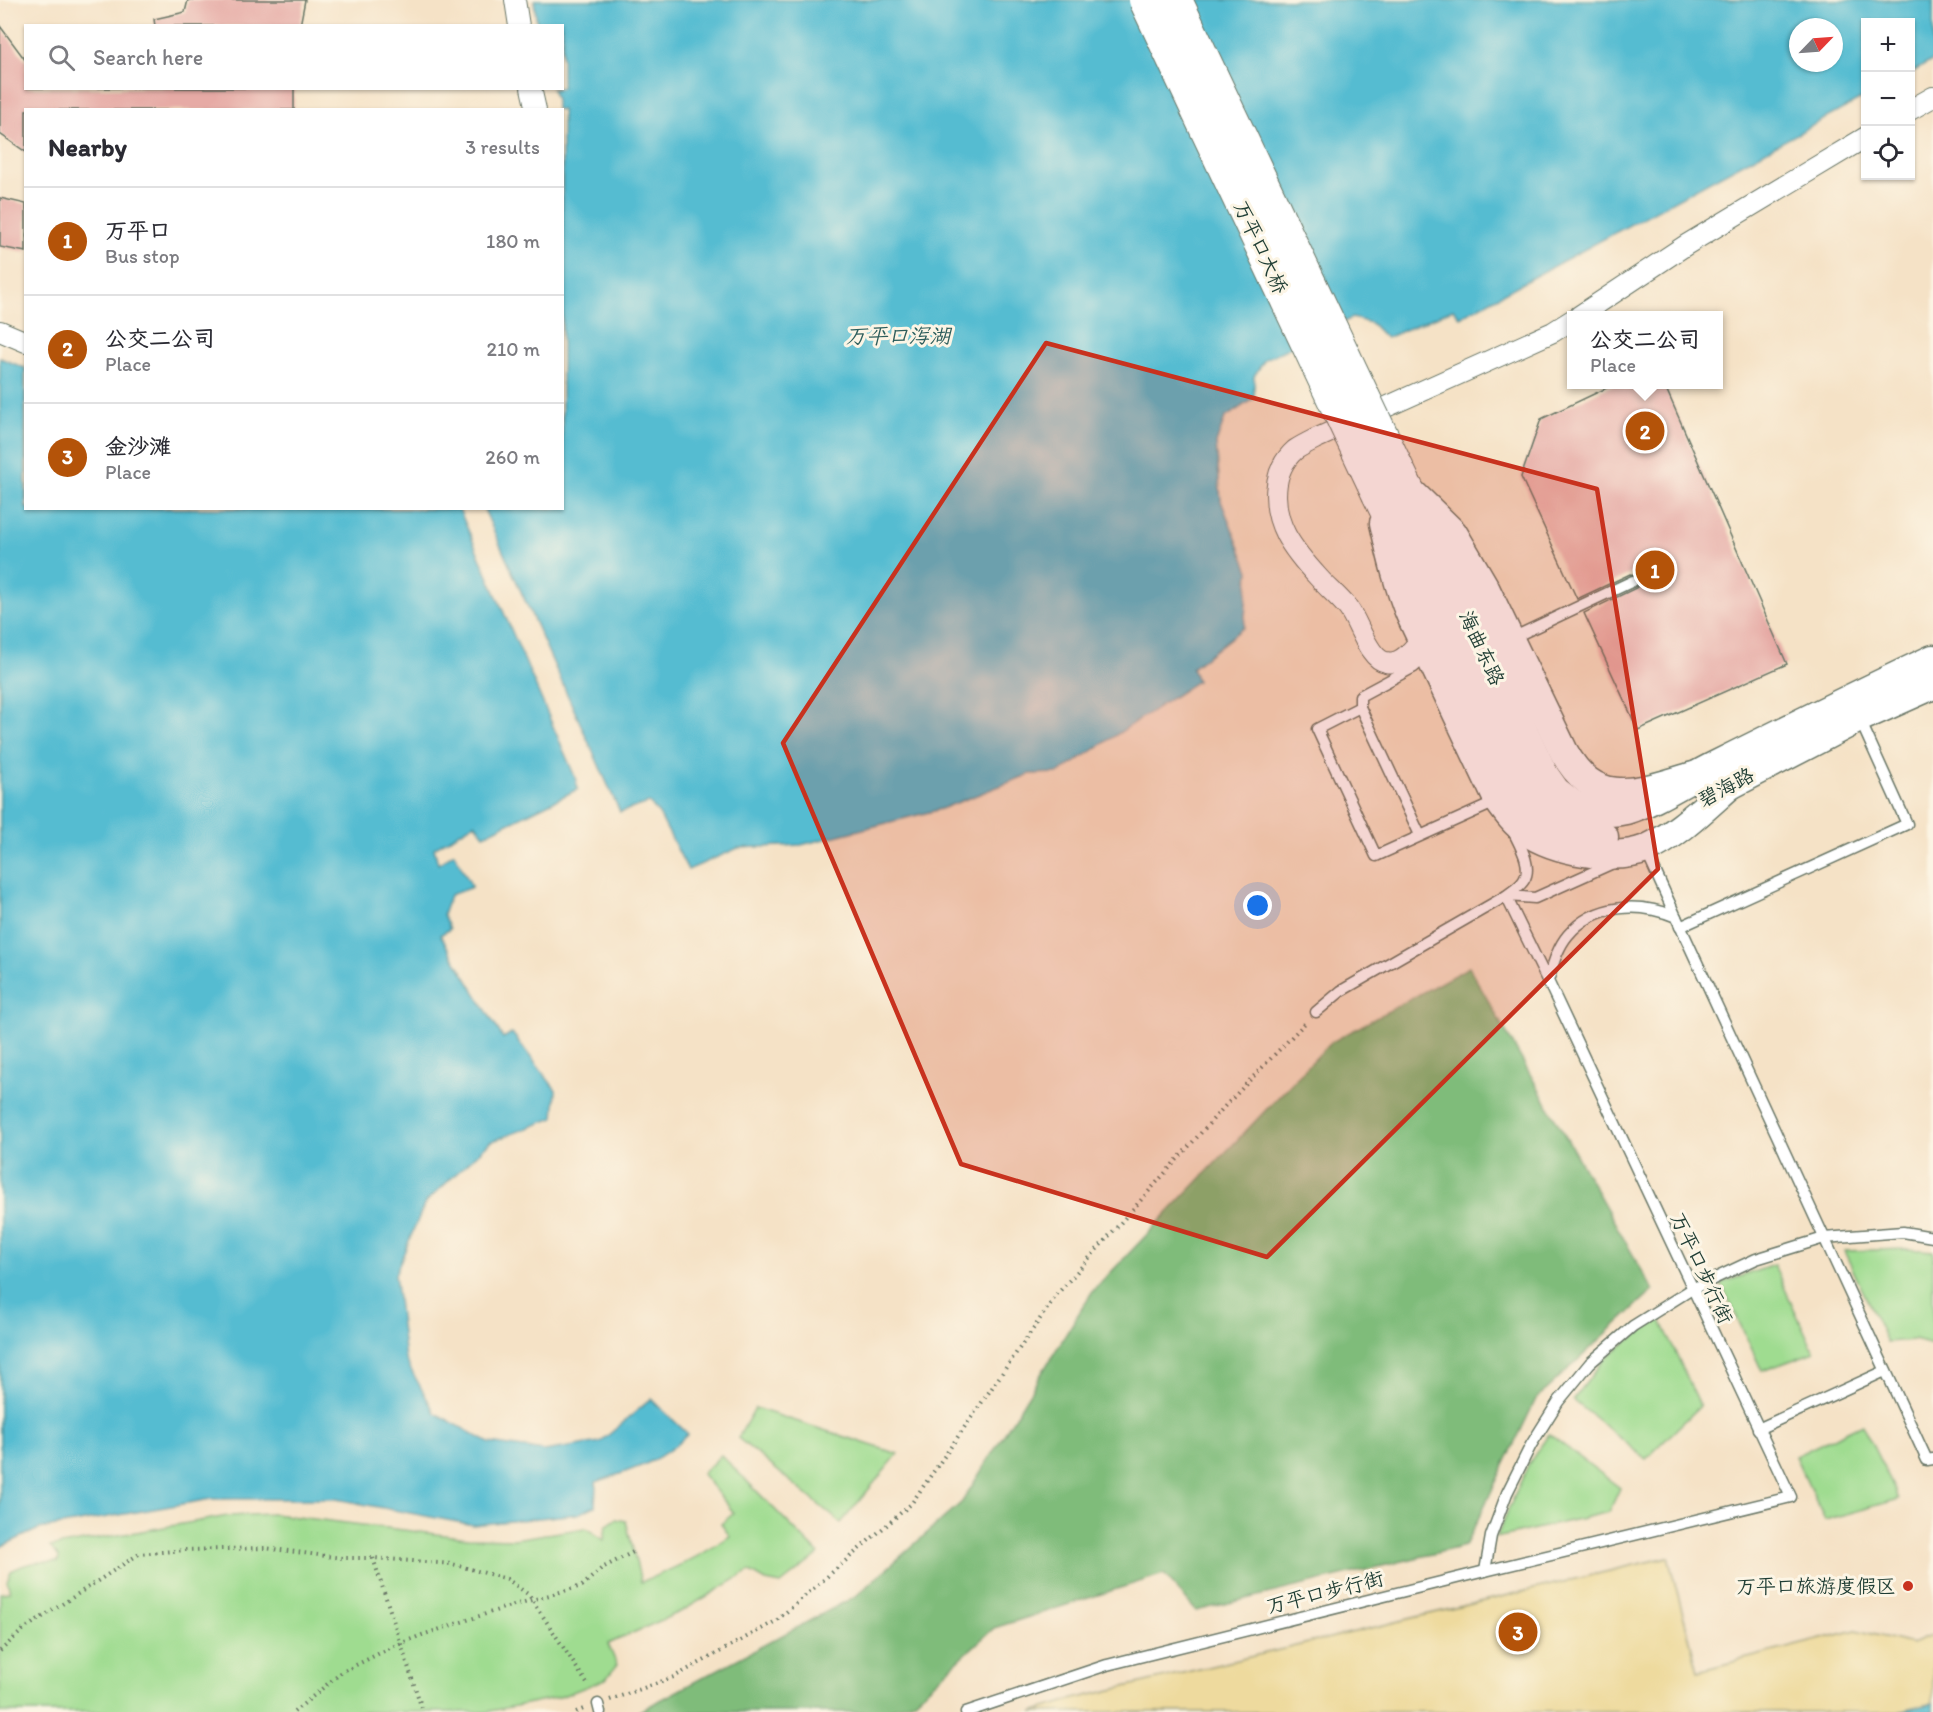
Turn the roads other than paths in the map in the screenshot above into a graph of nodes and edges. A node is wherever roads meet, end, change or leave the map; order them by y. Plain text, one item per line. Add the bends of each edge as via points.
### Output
1 (515, 0) edge
2 (1145, 0) edge
3 (1176, 0) edge
4 (519, 24) edge
5 (531, 90) edge
6 (1932, 99) edge
7 (536, 108) edge
8 (1915, 108) edge
9 (1861, 140) edge
10 (1585, 311) edge
11 (1567, 323) edge
12 (0, 331) edge
13 (24, 341) edge
14 (1392, 490) junction
15 (1633, 581) dead end
16 (1509, 639) junction
17 (1425, 646) junction
18 (1933, 659) edge
19 (1933, 685) edge
20 (1360, 707) junction
21 (1854, 708) junction
22 (1694, 776) junction
23 (1730, 785) junction
24 (1510, 796) junction
25 (1568, 803) joint
26 (1420, 835) junction
27 (1645, 849) junction
28 (1506, 896) junction
29 (1678, 922) junction
30 (1551, 988) junction
31 (1316, 1012) road end
32 (1933, 1237) edge
33 (1824, 1238) junction
34 (1692, 1289) junction
35 (1885, 1371) junction
36 (1758, 1429) junction
37 (1933, 1459) edge
38 (1485, 1571) junction
39 (966, 1712) edge

1 - 4 street
2 - 14 main road, 万平口大桥, bridge
3 - 14 main road, 万平口大桥, bridge
5 - 7 street
6 - 8 street
9 - 10 street
11 - 17 street via 1315,439 1295,450 1282,467 1276,487 1277,509 1286,534 1318,577 1349,609 1376,658 1387,663
12 - 13 street
14 - 16 street via 1453,534
14 - 17 street via 1402,594
14 - 24 main road, 海曲东路
14 - 25 main road, 海曲东路 via 1542,775
15 - 16 lane
16 - 22 street via 1572,766 1593,786 1614,792 1641,791
17 - 20 lane via 1414,667 1360,696
17 - 24 street
18 - 21 street, 碧海路
19 - 21 street, 碧海路
20 - 26 lane
20 - 26 lane via 1317,729 1376,856
21 - 22 street, 碧海路
21 - 23 street, 碧海路
21 - 29 lane via 1907,824
22 - 25 street, 碧海路 via 1625,810 1592,811
23 - 24 street, 碧海路 via 1661,822 1615,837 1574,831
23 - 27 street via 1683,825
24 - 26 lane
24 - 27 street via 1510,816 1545,841 1593,853
24 - 28 lane via 1527,874
27 - 28 lane via 1535,898
27 - 29 lane
28 - 30 lane, 万平口步行街
28 - 31 lane via 1341,991
29 - 30 lane via 1647,907 1603,911 1568,934 1555,956 1548,981
29 - 33 lane
30 - 34 lane, 万平口步行街
32 - 33 lane via 1904,1232
33 - 34 lane via 1756,1260
33 - 35 lane
34 - 36 lane, 万平口步行街
34 - 38 lane via 1633,1326 1590,1363 1558,1402 1507,1493 1491,1536
35 - 36 lane
35 - 37 lane via 1927,1460
36 - 38 lane, 万平口步行街 via 1791,1497
38 - 39 lane, 万平口步行街 via 1107,1665

